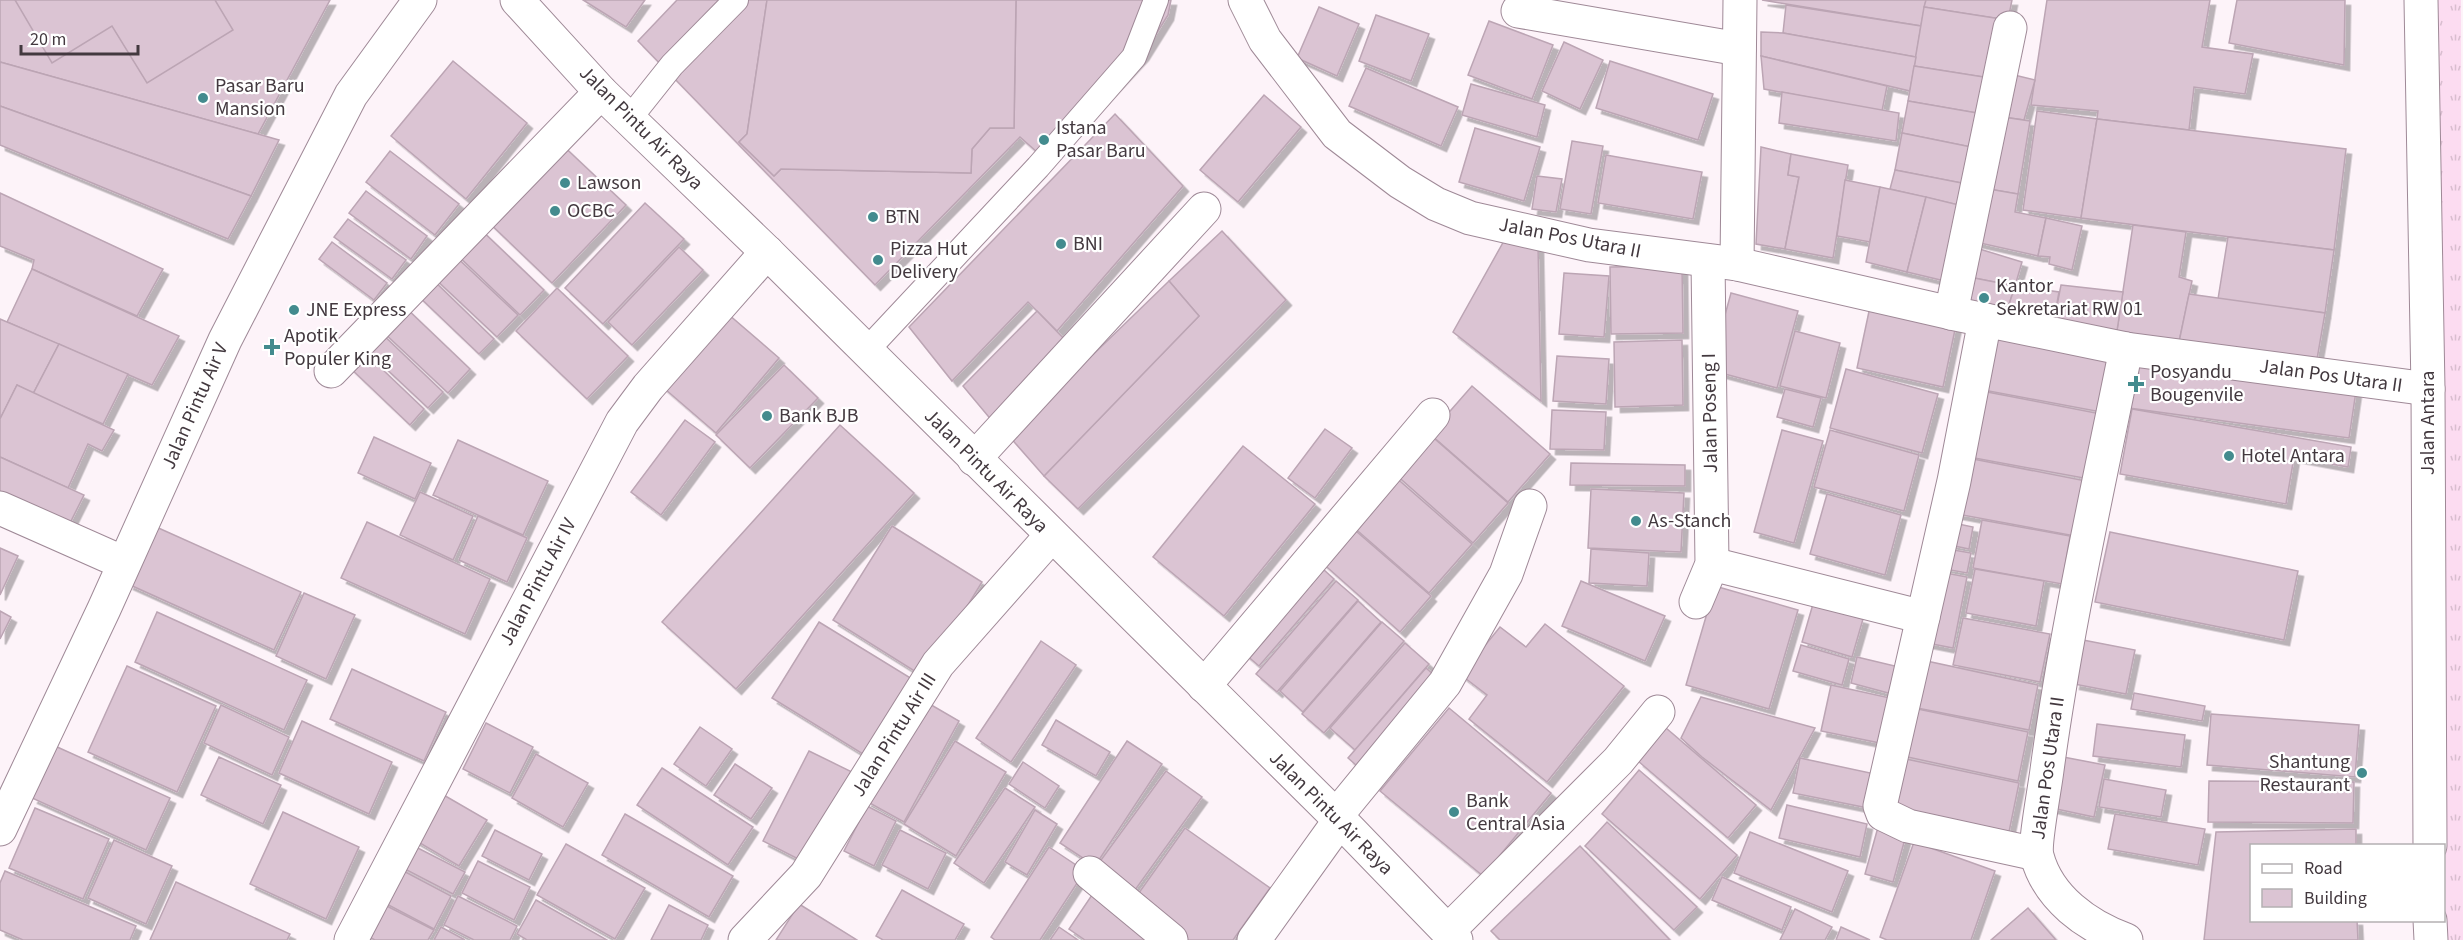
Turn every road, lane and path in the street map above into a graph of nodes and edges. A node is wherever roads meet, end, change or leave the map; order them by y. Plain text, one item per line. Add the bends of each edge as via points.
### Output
1 (420, 0) edge
2 (517, 0) edge
3 (736, 0) edge
4 (1156, 0) edge
5 (1245, 0) edge
6 (1740, 0) edge
7 (2421, 0) edge
8 (1518, 11) dead end
9 (2010, 28) dead end
10 (1739, 50) junction
11 (601, 92) junction
12 (629, 119) junction
13 (1204, 209) dead end
14 (767, 252) junction
15 (1723, 262) junction
16 (1951, 313) junction
17 (1985, 320) junction
18 (2126, 349) junction
19 (865, 352) junction
20 (331, 371) dead end
21 (2428, 389) junction
22 (1433, 415) dead end
23 (974, 459) junction
24 (1530, 506) dead end
25 (0, 508) edge
26 (1051, 536) junction
27 (124, 563) junction
28 (1712, 564) junction
29 (1696, 602) dead end
30 (1923, 617) junction
31 (1204, 686) junction
32 (1658, 712) dead end
33 (1338, 818) junction
34 (0, 829) edge
35 (2430, 844) edge
36 (2036, 854) junction
37 (1090, 873) dead end
38 (2430, 922) edge
39 (1452, 935) edge
40 (351, 940) edge
41 (745, 940) edge
42 (1171, 940) edge
43 (1254, 940) edge
44 (2126, 940) edge
45 (2431, 940) edge

1 - 27 street, Jalan Pintu Air V via 351,95 225,340
2 - 11 street, Jalan Pintu Air Raya
3 - 12 lane via 672,65
4 - 19 lane via 1134,57 1038,167
5 - 15 street, Jalan Pos Utara II via 1265,40 1337,134 1436,204 1470,218 1589,245
6 - 10 street, Jalan Poseng I
7 - 21 street, Jalan Antara
8 - 10 street
9 - 16 street
10 - 15 street, Jalan Poseng I
11 - 12 street, Jalan Pintu Air Raya
11 - 20 street
12 - 14 street, Jalan Pintu Air Raya
13 - 23 street
14 - 19 street, Jalan Pintu Air Raya
14 - 40 street, Jalan Pintu Air IV via 622,422
15 - 16 street, Jalan Pos Utara II
15 - 28 street, Jalan Poseng I
16 - 17 street, Jalan Pos Utara II
17 - 18 street, Jalan Pos Utara II
17 - 30 street, Jalan Pos Utara II
18 - 21 street, Jalan Pos Utara II
18 - 36 street, Jalan Pos Utara II via 2059,681
19 - 23 street, Jalan Pintu Air Raya
21 - 35 street, Jalan Antara
22 - 31 street
23 - 26 street, Jalan Pintu Air Raya
24 - 33 street via 1506,574 1445,683
25 - 27 street
26 - 31 street, Jalan Pintu Air Raya
26 - 41 street, Jalan Pintu Air III via 938,664 806,875
27 - 34 street, Jalan Pintu Air V
28 - 29 street, Jalan Poseng I
28 - 30 street
30 - 36 street, Jalan Pos Utara II via 1880,806 1883,814 1908,826
31 - 33 street, Jalan Pintu Air Raya
32 - 39 street via 1618,761
33 - 39 street, Jalan Pintu Air Raya
33 - 43 street
36 - 44 street via 2048,885 2072,910 2106,933
37 - 42 street
38 - 45 street

